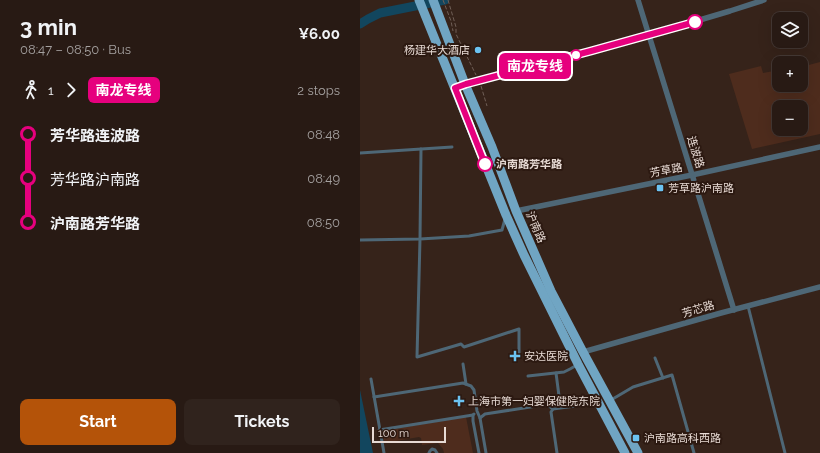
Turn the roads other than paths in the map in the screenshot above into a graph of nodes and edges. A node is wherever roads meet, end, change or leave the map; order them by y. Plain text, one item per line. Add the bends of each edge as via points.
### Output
1 (419, 0) edge
2 (433, 0) edge
3 (638, 0) edge
4 (764, 0) edge
5 (649, 35) junction
6 (466, 84) junction
7 (455, 88) junction
8 (452, 147) dead end
9 (820, 147) edge
10 (422, 149) junction
11 (360, 153) edge
12 (692, 175) junction
13 (516, 211) junction
14 (506, 215) junction
15 (420, 239) junction
16 (360, 240) edge
17 (820, 287) edge
18 (748, 306) junction
19 (734, 310) junction
20 (583, 352) junction
21 (519, 354) dead end
22 (655, 358) dead end
23 (463, 364) dead end
24 (578, 364) junction
25 (556, 373) junction
26 (678, 373) dead end
27 (672, 375) junction
28 (528, 376) dead end
29 (663, 378) junction
30 (371, 379) dead end
31 (466, 384) junction
32 (558, 396) dead end
33 (374, 397) junction
34 (609, 400) junction
35 (597, 401) junction
36 (553, 409) junction
37 (477, 412) junction
38 (473, 415) junction
39 (480, 418) junction
40 (380, 430) junction
41 (384, 453) edge
42 (429, 453) edge
43 (437, 453) edge
44 (479, 453) edge
45 (486, 453) edge
46 (557, 453) edge
47 (625, 453) edge
48 (638, 453) edge
49 (694, 453) edge
50 (785, 453) edge

1 - 7 main road, 沪南路
2 - 6 main road, 沪南路 via 441,8
3 - 5 street, 连波路
4 - 5 street
5 - 6 street
5 - 12 street, 连波路
6 - 7 street
6 - 13 main road, 沪南路
7 - 14 main road, 沪南路
8 - 10 lane
9 - 12 street, 芳草路
10 - 11 lane
10 - 15 lane
12 - 13 street, 芳草路
12 - 19 street, 连波路
13 - 20 main road, 沪南路 via 551,290
14 - 15 lane via 502,230 469,236
14 - 24 main road, 沪南路
15 - 16 lane
15 - 21 lane via 417,357 461,344 464,347 519,329
17 - 18 street, 芳芯路
18 - 19 street, 芳芯路
18 - 50 lane
19 - 20 street, 芳芯路
20 - 34 main road, 沪南路
22 - 29 lane
23 - 31 lane
24 - 25 lane via 570,370
24 - 35 main road, 沪南路
25 - 28 lane
25 - 32 lane
26 - 27 lane
27 - 29 lane
27 - 49 lane
29 - 34 lane via 633,387
30 - 33 lane
31 - 33 lane
31 - 37 lane via 474,390
33 - 40 lane
34 - 48 main road, 沪南路
35 - 36 lane
35 - 47 main road, 沪南路
36 - 39 lane via 543,405 485,414
36 - 46 lane via 551,412
37 - 38 lane
37 - 39 lane
38 - 40 lane
38 - 44 lane
39 - 45 lane
40 - 41 lane
42 - 43 lane via 432,449

